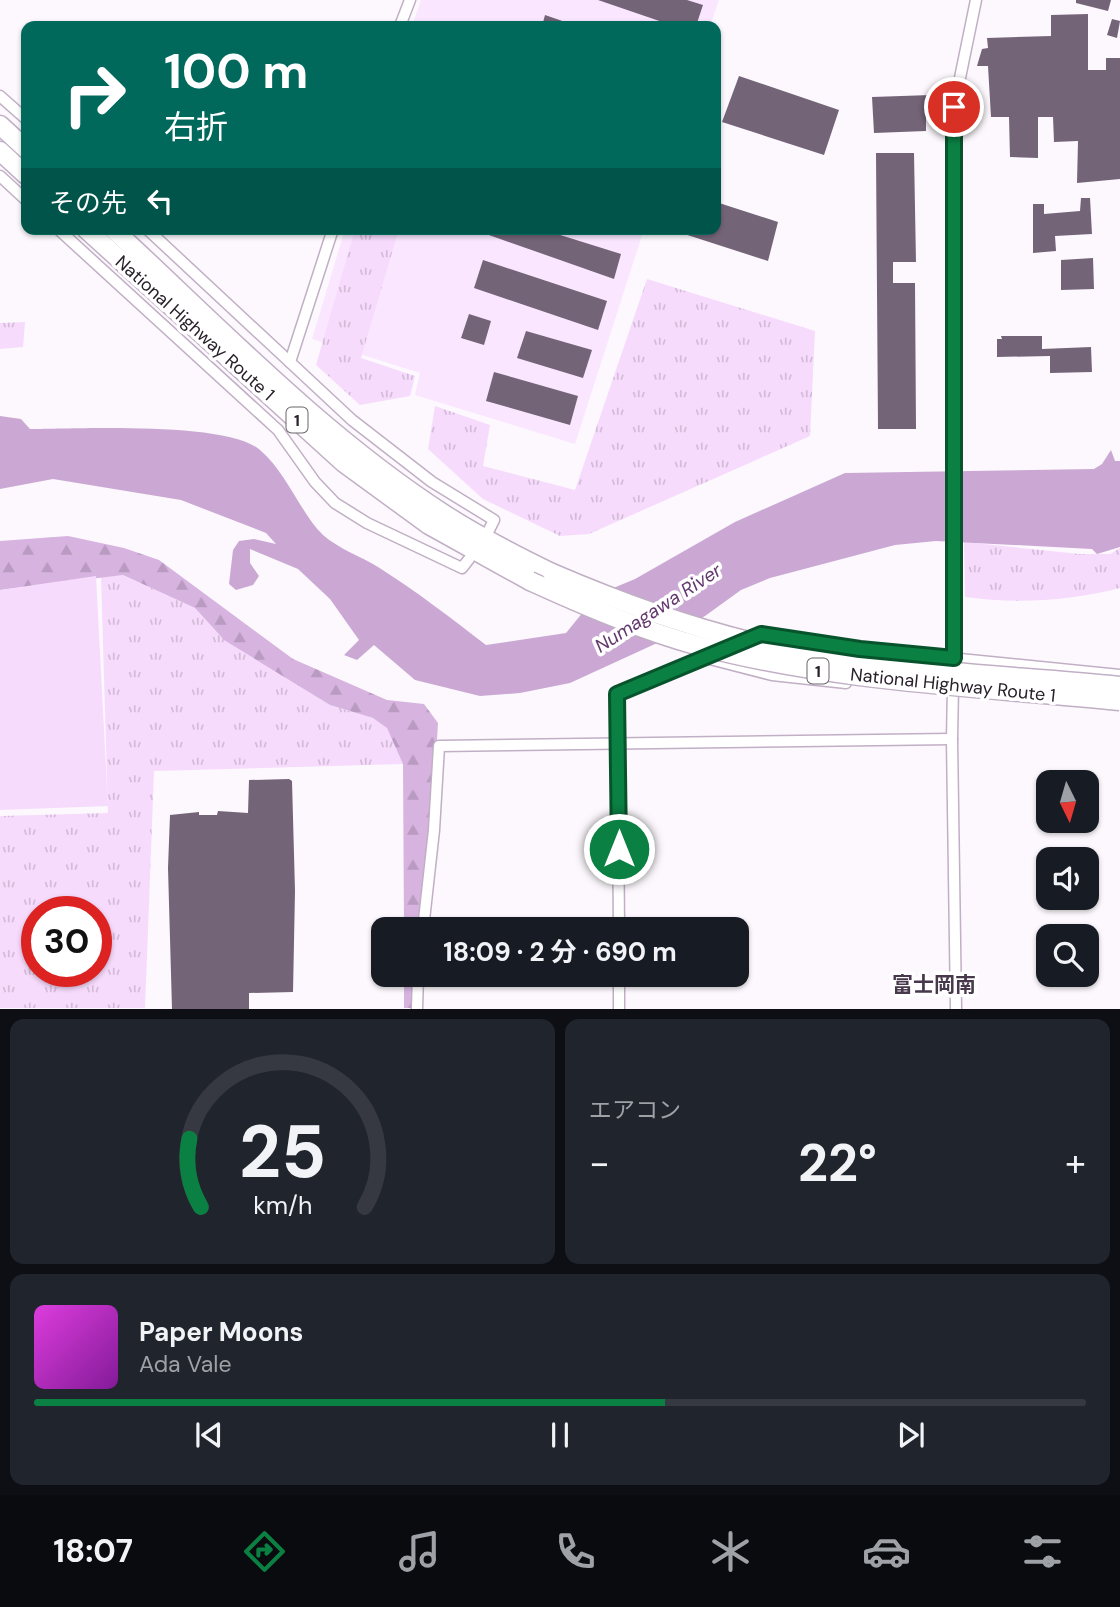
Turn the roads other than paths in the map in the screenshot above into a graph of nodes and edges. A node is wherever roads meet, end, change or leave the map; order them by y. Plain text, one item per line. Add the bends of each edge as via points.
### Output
1 (410, 0) edge
2 (976, 0) edge
3 (402, 21) edge
4 (0, 96) edge
5 (21, 115) edge
6 (0, 125) edge
7 (21, 144) edge
8 (0, 151) edge
9 (21, 170) edge
10 (0, 176) edge
11 (21, 195) edge
12 (65, 235) edge
13 (93, 235) edge
14 (120, 235) edge
15 (153, 235) edge
16 (332, 235) edge
17 (290, 362) junction
18 (488, 532) dead end
19 (469, 559) dead end
20 (705, 658) junction
21 (954, 658) junction
22 (1120, 675) edge
23 (1120, 686) edge
24 (953, 692) junction
25 (1120, 701) edge
26 (1120, 709) edge
27 (952, 738) junction
28 (618, 743) junction
29 (424, 917) edge
30 (619, 917) edge
31 (418, 987) edge
32 (619, 987) edge
33 (417, 1009) edge
34 (620, 1009) edge
35 (956, 1009) edge

1 - 3 street
2 - 21 street via 954,107
4 - 5 street
6 - 7 highway
8 - 9 highway
10 - 11 street
12 - 19 street via 278,430 335,503 462,568
13 - 25 highway, National Highway Route 1 / 1, bridge via 344,463 429,525 530,581 630,623 698,645 816,671
14 - 23 highway, National Highway Route 1 / 1, bridge via 357,450 442,513 552,573 638,608 754,643 878,663
15 - 17 street
16 - 17 street
17 - 18 street via 390,451 494,520
20 - 21 street via 761,634
20 - 24 street via 772,675
20 - 28 street via 617,694
21 - 22 street
21 - 24 street
24 - 26 street
24 - 27 street
27 - 28 street
27 - 35 street
28 - 29 street via 439,746
28 - 30 street
31 - 33 street
32 - 34 street

